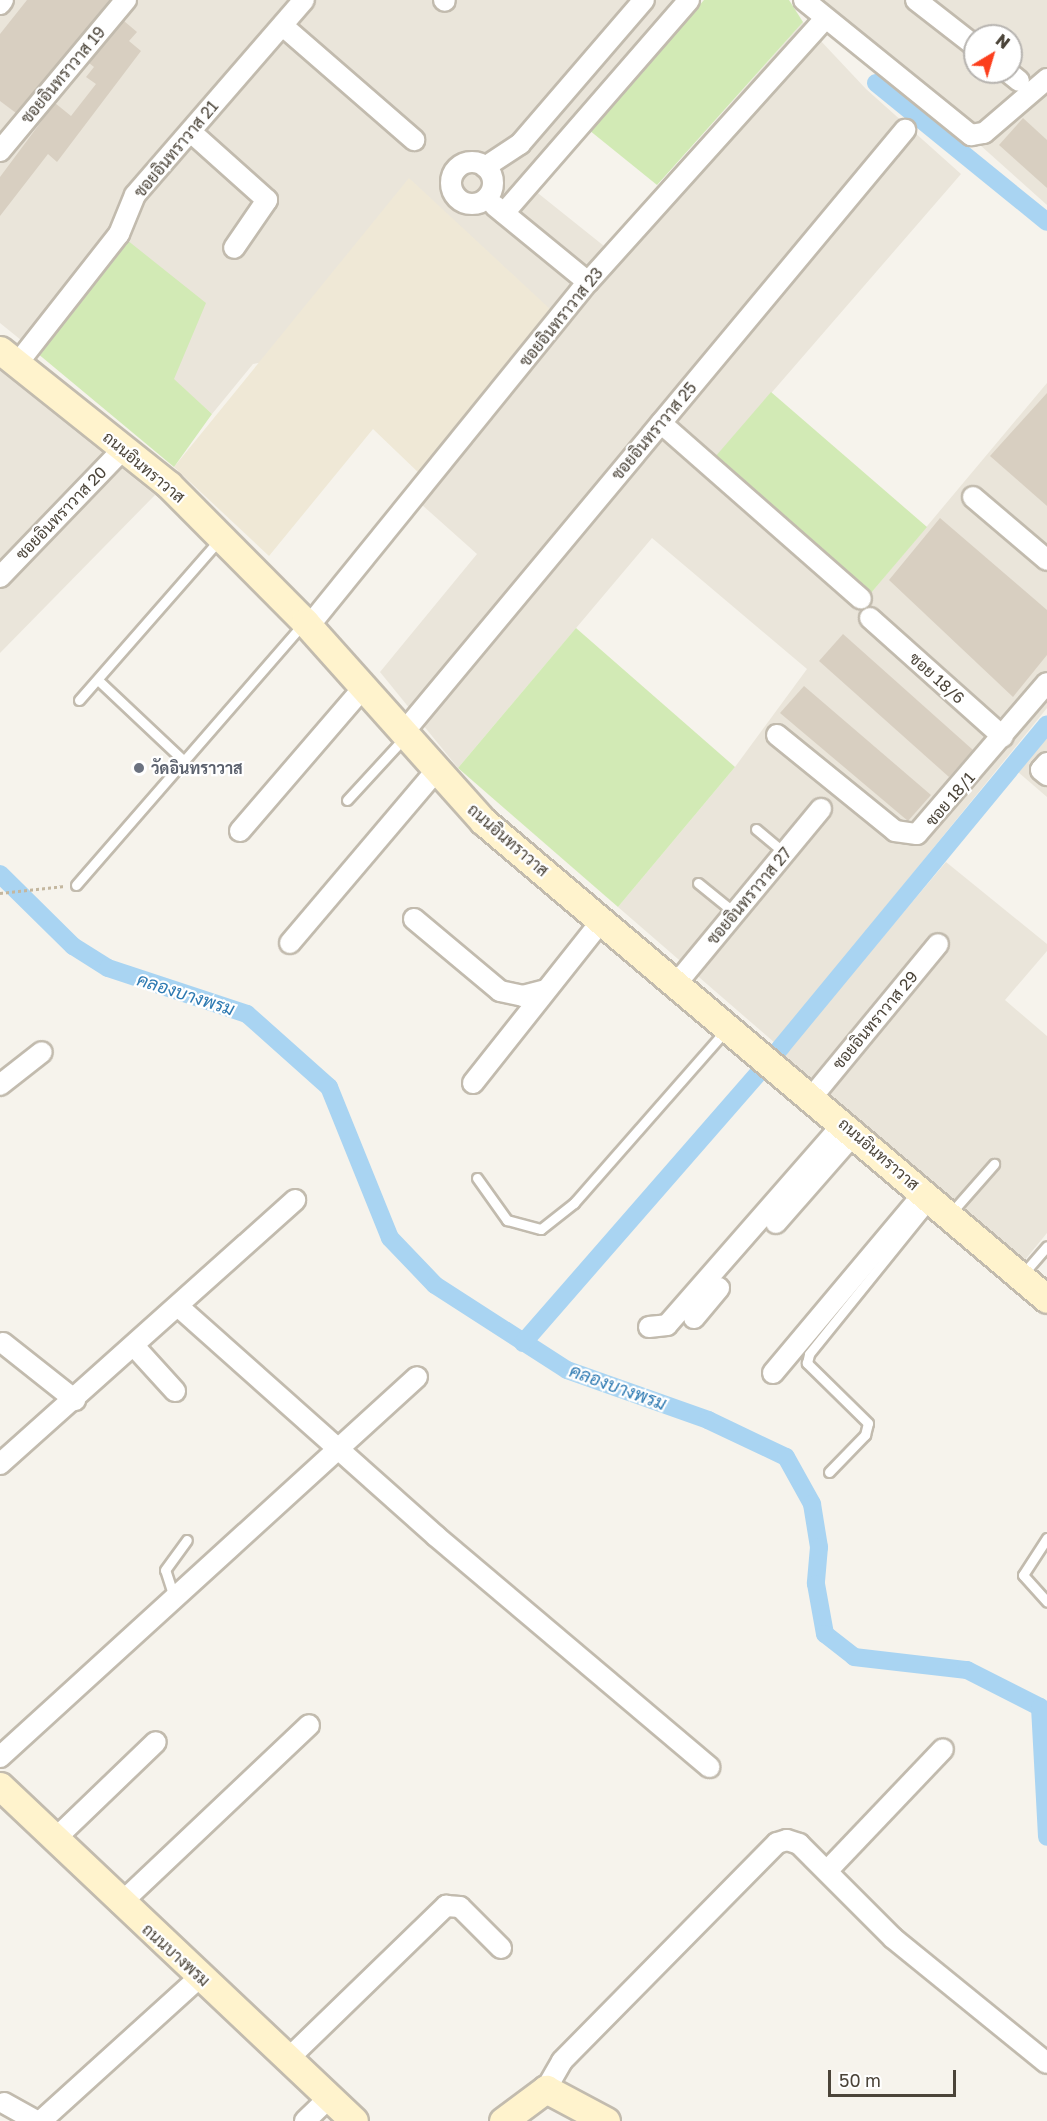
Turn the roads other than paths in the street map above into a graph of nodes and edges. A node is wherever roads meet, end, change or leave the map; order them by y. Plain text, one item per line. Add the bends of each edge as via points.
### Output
1 (3, 0) edge
2 (126, 0) edge
3 (304, 0) edge
4 (644, 0) edge
5 (689, 0) edge
6 (804, 0) edge
7 (916, 0) edge
8 (0, 4) edge
9 (826, 18) junction
10 (283, 26) junction
11 (963, 37) edge
12 (1047, 79) edge
13 (905, 130) dead end
14 (191, 132) junction
15 (414, 140) dead end
16 (0, 151) edge
17 (485, 167) junction
18 (486, 198) junction
19 (504, 213) junction
20 (234, 248) dead end
21 (588, 282) junction
22 (7, 362) edge
23 (661, 423) junction
24 (123, 449) junction
25 (972, 497) dead end
26 (222, 538) junction
27 (1047, 560) edge
28 (0, 577) edge
29 (861, 599) dead end
30 (870, 618) dead end
31 (307, 624) junction
32 (98, 680) junction
33 (1047, 683) edge
34 (363, 688) junction
35 (79, 700) dead end
36 (404, 735) junction
37 (777, 735) dead end
38 (1003, 737) junction
39 (183, 760) junction
40 (1047, 763) edge
41 (436, 771) junction
42 (1047, 775) edge
43 (347, 800) dead end
44 (821, 809) dead end
45 (756, 829) dead end
46 (240, 831) dead end
47 (785, 853) junction
48 (698, 884) dead end
49 (74, 886) road end
50 (735, 913) junction
51 (414, 919) dead end
52 (602, 920) junction
53 (290, 943) dead end
54 (938, 944) dead end
55 (677, 983) junction
56 (546, 990) junction
57 (729, 1027) junction
58 (42, 1052) dead end
59 (473, 1083) dead end
60 (0, 1085) edge
61 (812, 1097) junction
62 (849, 1129) junction
63 (994, 1164) dead end
64 (477, 1178) dead end
65 (295, 1200) dead end
66 (935, 1203) junction
67 (1047, 1246) edge
68 (1039, 1289) edge
69 (179, 1307) junction
70 (694, 1318) dead end
71 (649, 1327) dead end
72 (3, 1343) dead end
73 (134, 1346) junction
74 (773, 1373) dead end
75 (417, 1377) dead end
76 (175, 1391) dead end
77 (75, 1400) junction
78 (337, 1446) junction
79 (0, 1464) edge
80 (829, 1472) dead end
81 (1047, 1538) edge
82 (187, 1540) dead end
83 (174, 1597) junction
84 (1047, 1602) edge
85 (309, 1725) dead end
86 (156, 1742) dead end
87 (943, 1749) dead end
88 (0, 1757) edge
89 (709, 1767) dead end
90 (0, 1786) edge
91 (54, 1840) junction
92 (827, 1871) junction
93 (120, 1904) junction
94 (501, 1948) dead end
95 (200, 1977) junction
96 (289, 2058) junction
97 (1046, 2059) edge
98 (546, 2089) junction
99 (328, 2098) junction
100 (4, 2103) dead end
101 (36, 2121) edge
102 (42, 2121) edge
103 (305, 2121) edge
104 (354, 2121) edge
105 (503, 2121) edge
106 (606, 2121) edge

1 - 8 street
2 - 16 street, ซอยอินทราวาส 19
3 - 10 street, ซอยอินทราวาส 21
4 - 17 street via 520,144
5 - 19 street
6 - 9 street
7 - 11 street
9 - 12 street via 972,135 984,133
9 - 21 street, ซอยอินทราวาส 23
10 - 14 street, ซอยอินทราวาส 21
10 - 15 street
13 - 23 street, ซอยอินทราวาส 25
14 - 20 street via 267,200
14 - 22 street, ซอยอินทราวาส 21 via 135,195 119,234
17 - 18 street via 493,186
17 - 18 street via 473,162 459,166 450,184 461,201 474,204
18 - 19 street
19 - 21 street
21 - 31 street, ซอยอินทราวาส 23
22 - 24 street, ถนนอินทราวาส
23 - 29 street
23 - 36 street, ซอยอินทราวาส 25
24 - 26 street, ถนนอินทราวาส via 169,485
24 - 28 street, ซอยอินทราวาส 20
25 - 27 street
26 - 31 street, ถนนอินทราวาส
26 - 32 lane
30 - 38 street, ซอย 18/6
31 - 34 street, ถนนอินทราวาส
31 - 39 lane
32 - 35 lane
32 - 39 lane
33 - 38 street, ซอย 18/1
34 - 36 street, ถนนอินทราวาส
34 - 46 street
36 - 41 street, ถนนอินทราวาส
36 - 43 lane
37 - 38 street, ซอย 18/1 via 906,836 927,828
39 - 49 lane
40 - 42 street via 1041,770
41 - 52 street, ถนนอินทราวาส via 483,821
41 - 53 street
44 - 47 street, ซอยอินทราวาส 27
45 - 47 lane
47 - 50 street, ซอยอินทราวาส 27
48 - 50 lane
50 - 55 street, ซอยอินทราวาส 27
51 - 56 street via 500,991 523,996
52 - 55 street, ถนนอินทราวาส
52 - 56 street
54 - 61 street, ซอยอินทราวาส 29
55 - 57 street, ถนนอินทราวาส
56 - 59 street
57 - 61 street, ถนนอินทราวาส
57 - 64 lane via 574,1203 541,1229 507,1220
58 - 60 street
61 - 62 street, ถนนอินทราวาส
62 - 66 street, ถนนอินทราวาส
62 - 70 street
62 - 71 street via 667,1325
63 - 66 lane
65 - 69 street
66 - 68 street, ถนนอินทราวาส
66 - 74 street
66 - 80 lane via 809,1354 812,1369 868,1423 865,1435
67 - 68 lane
69 - 73 street
69 - 78 street
72 - 77 street
73 - 76 street
73 - 77 street
75 - 78 street
77 - 79 street
78 - 83 street
78 - 89 street
81 - 84 lane via 1023,1575
82 - 83 lane via 165,1570
83 - 88 street
85 - 93 street
86 - 91 street
87 - 92 street
90 - 91 street, ถนนบางพรม
91 - 93 street, ถนนบางพรม
92 - 97 street via 893,1938
92 - 98 street via 799,1844 777,1843 562,2061
93 - 95 street, ถนนบางพรม
94 - 96 street via 460,1907 446,1906
95 - 96 street, ถนนบางพรม
95 - 102 street
96 - 99 street, ถนนบางพรม
98 - 105 street
98 - 106 street
99 - 103 street
99 - 104 street, ถนนบางพรม
100 - 101 street

